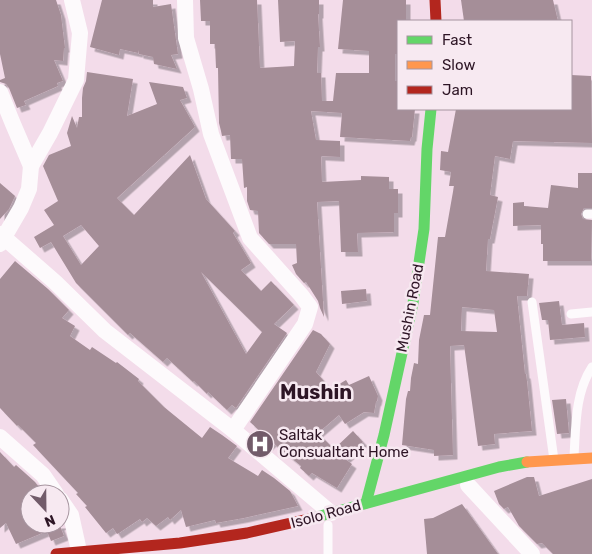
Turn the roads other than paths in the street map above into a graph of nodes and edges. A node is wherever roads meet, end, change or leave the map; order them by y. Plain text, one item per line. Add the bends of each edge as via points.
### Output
1 (72, 0) edge
2 (185, 0) edge
3 (435, 0) edge
4 (436, 20) edge
5 (0, 92) edge
6 (431, 110) edge
7 (32, 166) junction
8 (1, 238) edge
9 (532, 302) dead end
10 (592, 312) edge
11 (571, 314) dead end
12 (592, 367) edge
13 (233, 430) junction
14 (0, 437) edge
15 (592, 458) edge
16 (574, 459) junction
17 (554, 460) junction
18 (592, 468) edge
19 (49, 484) edge
20 (468, 485) junction
21 (366, 503) junction
22 (70, 512) edge
23 (330, 519) junction
24 (310, 530) dead end
25 (255, 542) dead end
26 (226, 547) dead end
27 (79, 551) junction
28 (56, 554) edge
29 (328, 554) edge
30 (532, 554) edge

1 - 7 street via 80,33 76,80
2 - 13 street via 186,38 211,134 250,238 310,307 305,324
3 - 4 main road
5 - 7 street
6 - 21 main road, Mushin Road via 424,229 413,303
7 - 8 street via 29,190
8 - 13 street via 55,282 105,331
9 - 17 lane
10 - 11 lane
12 - 16 lane via 585,377 578,402
13 - 23 street
14 - 19 street
15 - 16 main road, Isolo Road
16 - 17 main road, Isolo Road
17 - 21 main road, Isolo Road via 499,467
18 - 20 main road, Isolo Road via 536,472
20 - 23 main road, Isolo Road
20 - 30 street
21 - 23 main road, Isolo Road
22 - 27 street
23 - 24 main road, Isolo Road
23 - 27 main road, Isolo Road via 180,542
23 - 29 lane
25 - 26 main road
27 - 28 main road, Isolo Road

